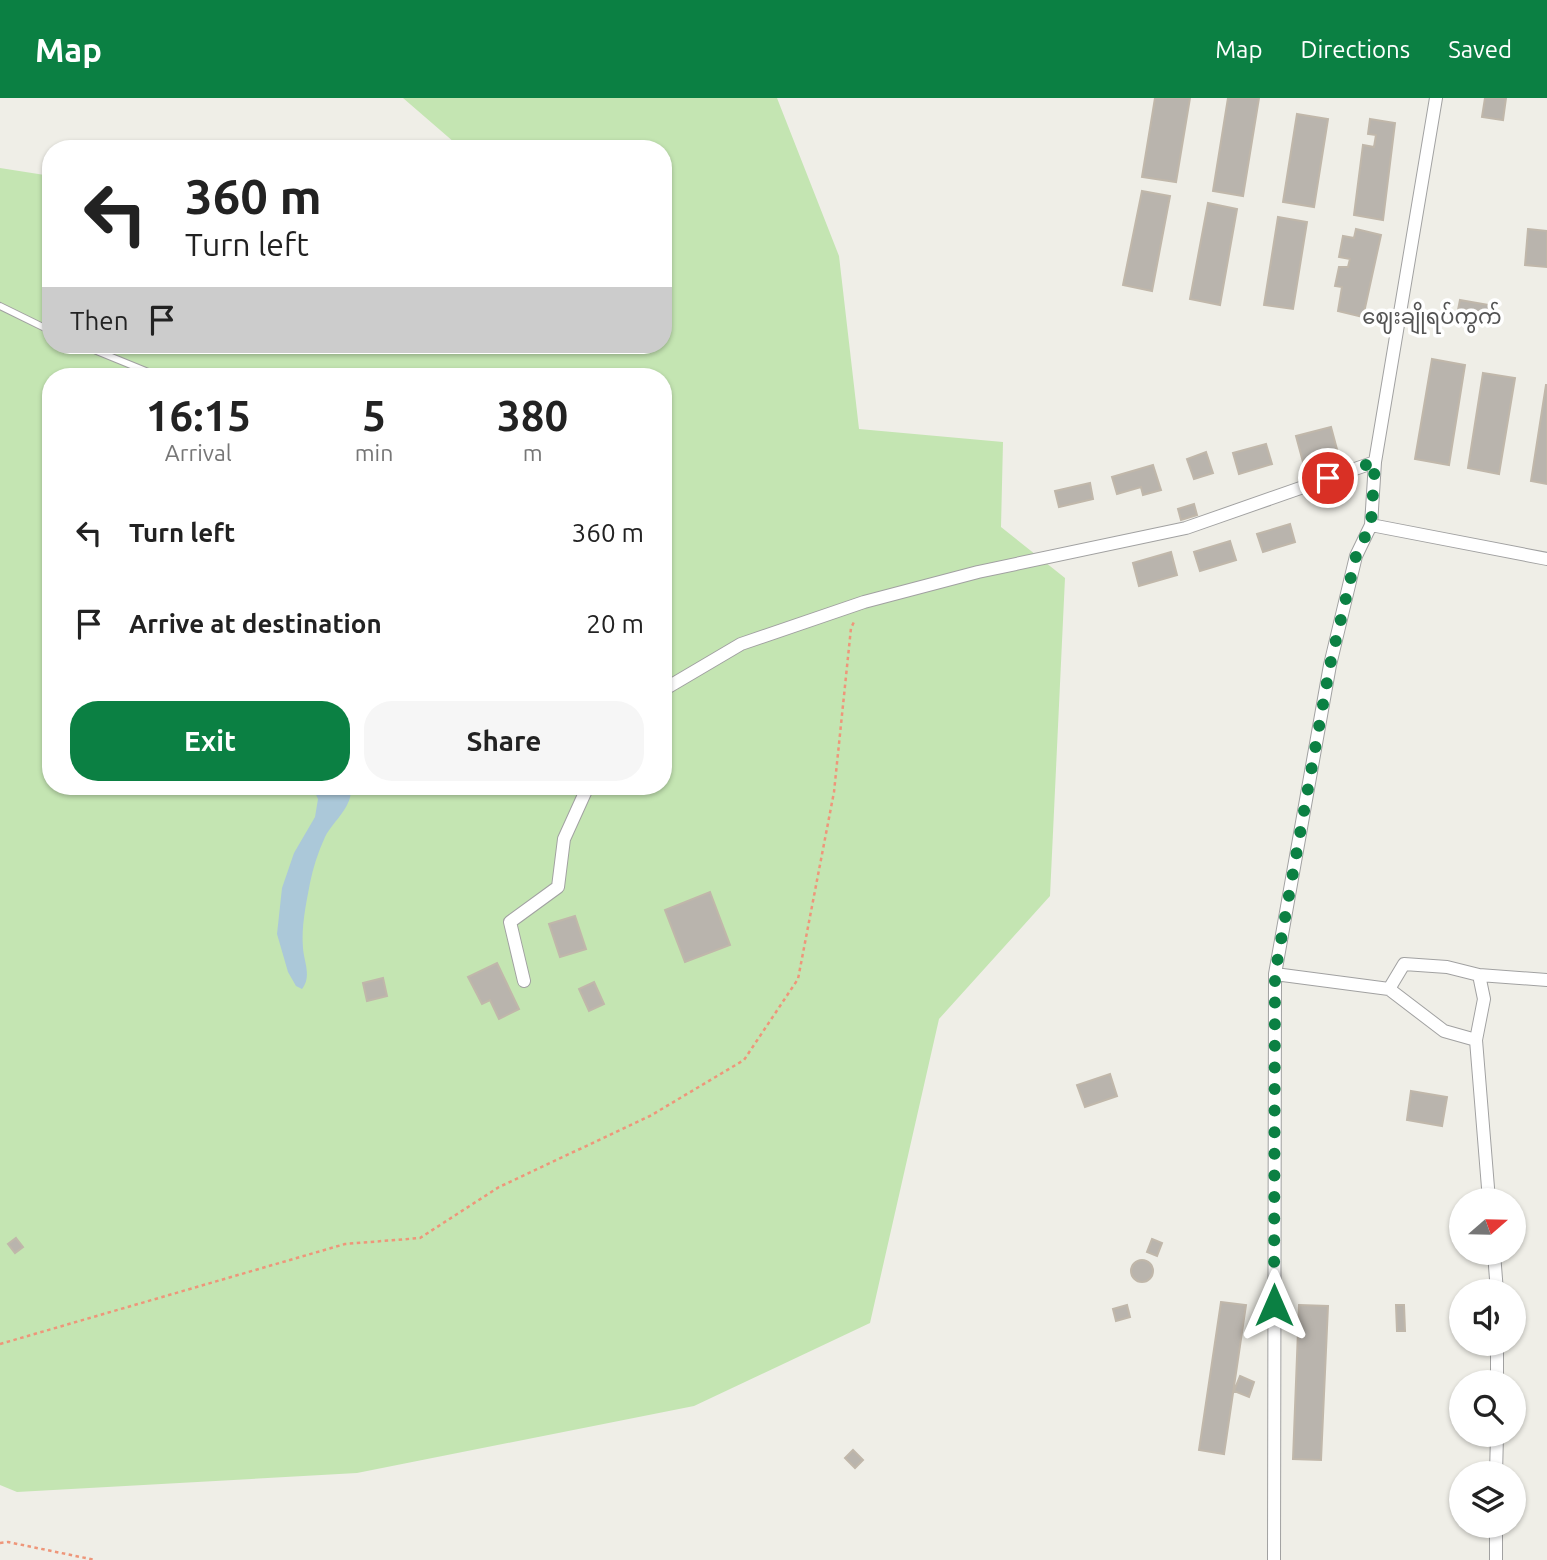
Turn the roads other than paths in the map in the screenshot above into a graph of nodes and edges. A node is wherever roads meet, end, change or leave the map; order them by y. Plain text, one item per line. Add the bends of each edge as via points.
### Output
1 (1436, 98) edge
2 (0, 306) edge
3 (42, 327) edge
4 (104, 354) edge
5 (138, 368) edge
6 (1375, 462) junction
7 (1371, 524) junction
8 (1547, 559) edge
9 (672, 685) edge
10 (583, 795) edge
11 (1275, 974) junction
12 (1479, 975) junction
13 (1547, 980) edge
14 (524, 981) dead end
15 (1388, 989) junction
16 (1476, 1040) junction
17 (1488, 1188) edge
18 (1496, 1538) edge
19 (1274, 1560) edge
20 (1496, 1560) edge

1 - 6 street
2 - 3 lane
4 - 5 lane
6 - 7 street
6 - 9 street via 1186,528 978,572 864,602 741,644
7 - 8 street
7 - 11 street via 1356,556 1330,665
10 - 14 street via 565,839 558,887 510,922
11 - 15 street
11 - 19 street
12 - 13 street
12 - 15 street via 1404,964
12 - 16 street via 1484,999
15 - 16 street via 1444,1031
16 - 17 street
18 - 20 street

